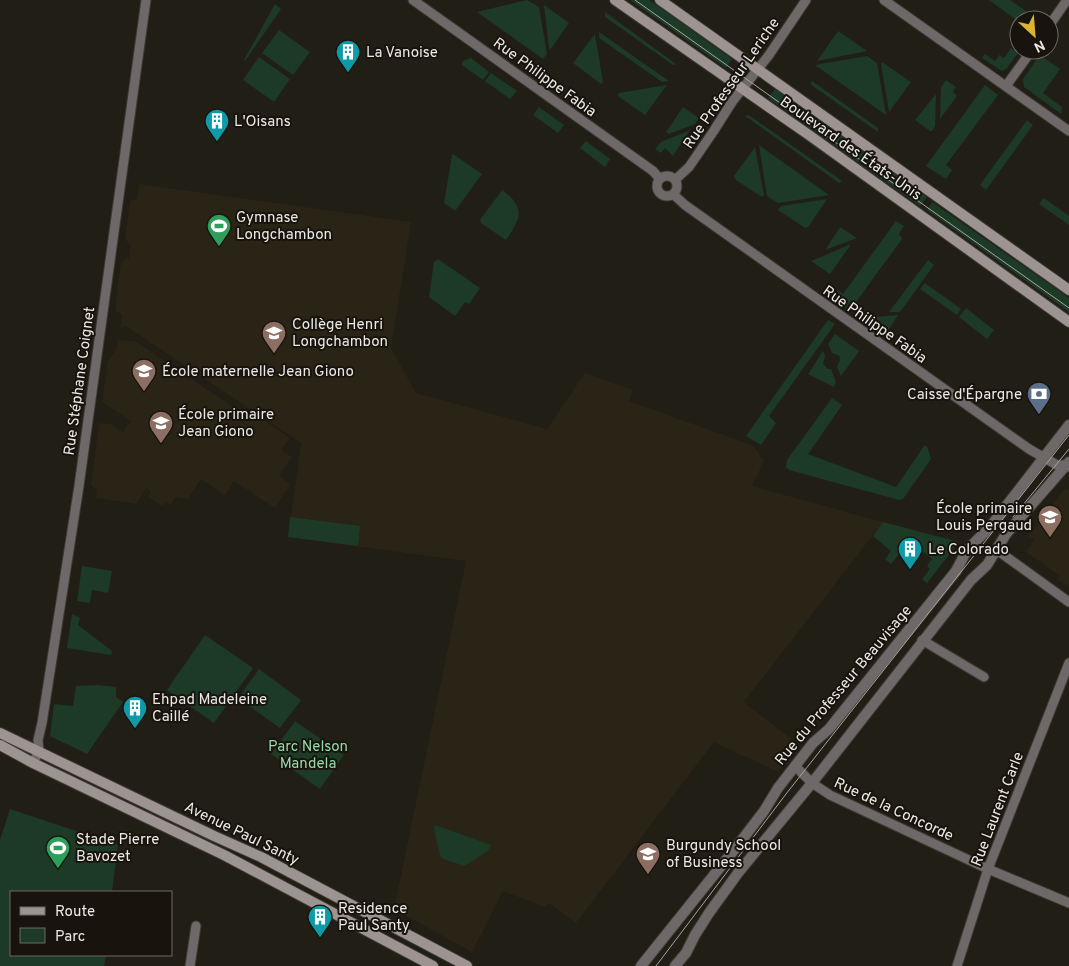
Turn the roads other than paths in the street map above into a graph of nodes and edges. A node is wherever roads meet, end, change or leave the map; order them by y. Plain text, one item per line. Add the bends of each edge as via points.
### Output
1 (146, 0) edge
2 (413, 0) edge
3 (615, 0) edge
4 (660, 0) edge
5 (806, 0) edge
6 (884, 0) edge
7 (1067, 0) edge
8 (1059, 12) edge
9 (1025, 60) edge
10 (758, 69) junction
11 (1006, 86) junction
12 (742, 89) junction
13 (1069, 131) edge
14 (660, 179) junction
15 (675, 180) junction
16 (673, 194) junction
17 (1069, 290) edge
18 (1069, 322) edge
19 (1069, 424) edge
20 (1043, 458) junction
21 (1068, 464) edge
22 (996, 551) junction
23 (1069, 602) edge
24 (922, 640) junction
25 (1069, 663) edge
26 (984, 677) dead end
27 (0, 733) edge
28 (0, 745) edge
29 (38, 751) junction
30 (33, 763) junction
31 (795, 766) junction
32 (812, 783) junction
33 (988, 868) junction
34 (1069, 903) edge
35 (196, 926) dead end
36 (190, 966) edge
37 (433, 966) edge
38 (467, 966) edge
39 (641, 966) edge
40 (675, 966) edge
41 (957, 966) edge

1 - 29 street, Rue Stéphane Coignet via 79,486
2 - 14 street, Rue Philippe Fabia
3 - 12 main road, Boulevard des États-Unis
4 - 10 main road, Boulevard des États-Unis
5 - 10 street, Rue Professeur Leriche
6 - 11 street
7 - 8 street
9 - 11 street
10 - 12 street, Rue Professeur Leriche
10 - 17 main road, Boulevard des États-Unis
11 - 13 street
12 - 15 street, Rue Professeur Leriche via 714,132
12 - 18 main road, Boulevard des États-Unis
14 - 15 street via 669,176
14 - 16 street via 657,185 660,194
15 - 16 street via 677,189
16 - 20 street, Rue Philippe Fabia
19 - 20 street, Rue du Professeur Beauvisage
20 - 21 street, Rue Philippe Fabia via 1057,465
20 - 31 street, Rue du Professeur Beauvisage via 990,527 967,550 956,571 836,721 812,743
21 - 22 street via 1006,534
22 - 23 street
22 - 24 street
24 - 26 street
24 - 32 street
25 - 33 street, Rue Laurent Carle
27 - 29 main road, Avenue Paul Santy
28 - 30 main road, Avenue Paul Santy
29 - 30 street, Rue Stéphane Coignet
29 - 38 main road, Avenue Paul Santy via 262,857
30 - 37 main road, Avenue Paul Santy via 224,855
31 - 32 street, Rue de la Concorde
31 - 39 street, Rue du Professeur Beauvisage via 738,845
32 - 33 street, Rue de la Concorde via 830,795
32 - 40 street via 738,873
33 - 34 street, Rue de la Concorde
33 - 41 street, Rue Laurent Carle
35 - 36 street

